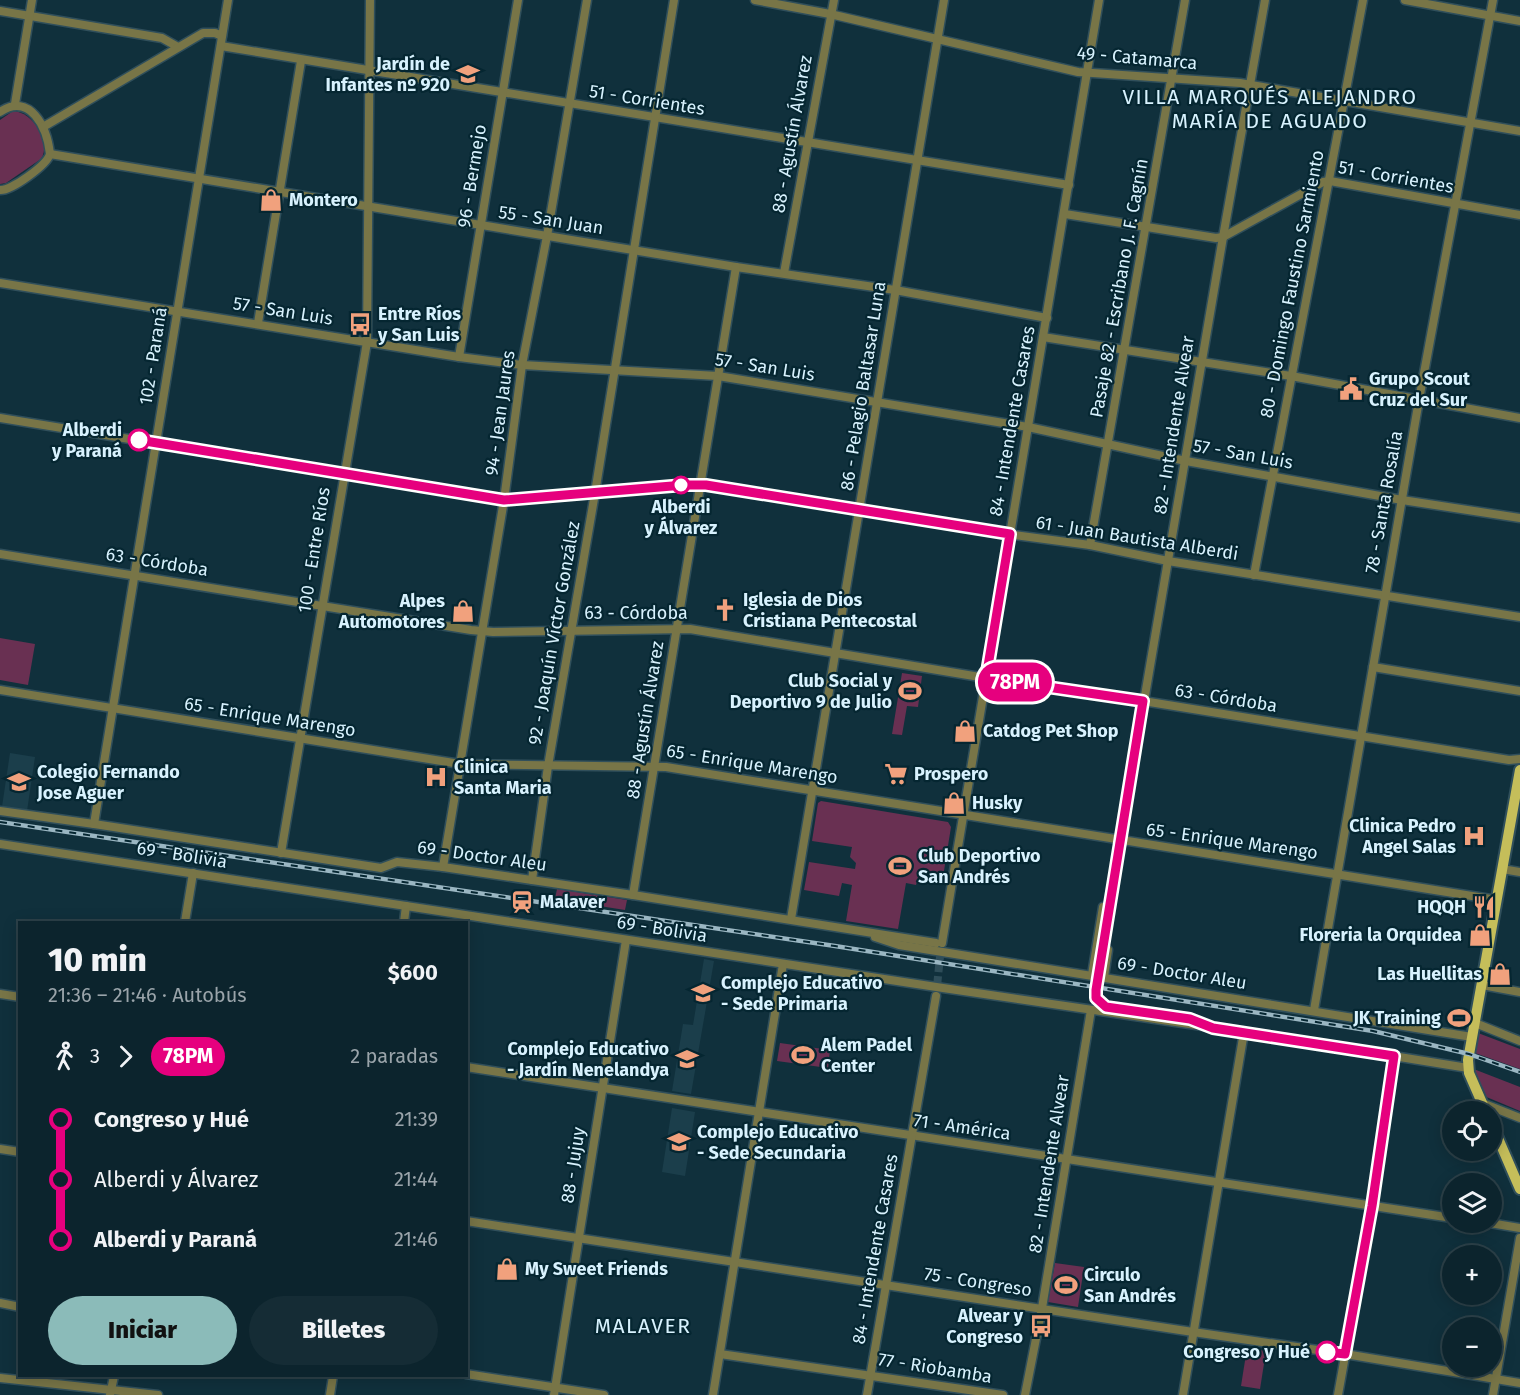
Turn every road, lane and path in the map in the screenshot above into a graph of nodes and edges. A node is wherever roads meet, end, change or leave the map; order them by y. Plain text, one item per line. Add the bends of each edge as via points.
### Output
1 (32, 0) edge
2 (228, 0) edge
3 (370, 0) edge
4 (518, 0) edge
5 (587, 0) edge
6 (674, 0) edge
7 (755, 0) edge
8 (834, 0) edge
9 (944, 0) edge
10 (1099, 0) edge
11 (1185, 0) edge
12 (1265, 0) edge
13 (1363, 0) edge
14 (1405, 0) edge
15 (1493, 0) edge
16 (0, 11) edge
17 (830, 14) junction
18 (1490, 15) junction
19 (30, 16) junction
20 (1520, 21) edge
21 (222, 36) junction
22 (937, 38) junction
23 (221, 46) junction
24 (178, 47) junction
25 (301, 61) junction
26 (370, 70) junction
27 (1088, 73) junction
28 (1172, 78) junction
29 (1251, 84) junction
30 (502, 93) junction
31 (1345, 100) junction
32 (570, 103) junction
33 (15, 104) junction
34 (0, 112) edge
35 (654, 118) junction
36 (1471, 122) junction
37 (44, 127) junction
38 (1520, 130) edge
39 (807, 142) junction
40 (50, 154) junction
41 (917, 160) junction
42 (198, 179) junction
43 (1330, 181) junction
44 (1069, 185) junction
45 (0, 190) edge
46 (280, 192) junction
47 (0, 197) edge
48 (1455, 203) junction
49 (367, 207) junction
50 (1065, 214) junction
51 (1520, 215) edge
52 (480, 225) junction
53 (1146, 227) junction
54 (547, 236) junction
55 (1223, 237) junction
56 (633, 249) junction
57 (736, 267) junction
58 (784, 273) junction
59 (0, 283) edge
60 (895, 290) junction
61 (177, 311) junction
62 (1047, 318) junction
63 (258, 323) junction
64 (1043, 337) junction
65 (367, 342) junction
66 (1124, 350) junction
67 (459, 357) junction
68 (1202, 362) junction
69 (522, 365) junction
70 (614, 370) junction
71 (718, 376) junction
72 (1291, 376) junction
73 (1419, 400) junction
74 (877, 402) junction
75 (0, 418) edge
76 (1520, 418) edge
77 (1028, 428) junction
78 (155, 442) junction
79 (1109, 444) junction
80 (1186, 460) junction
81 (344, 474) junction
82 (1272, 476) junction
83 (701, 485) junction
84 (595, 493) junction
85 (504, 500) junction
86 (1402, 500) junction
87 (860, 511) junction
88 (1520, 518) edge
89 (1010, 534) junction
90 (1090, 545) junction
91 (0, 554) edge
92 (1168, 561) junction
93 (133, 574) junction
94 (1254, 574) junction
95 (1384, 597) junction
96 (322, 605) junction
97 (1520, 617) edge
98 (677, 627) junction
99 (571, 630) junction
100 (482, 631) junction
101 (835, 654) junction
102 (1373, 667) junction
103 (986, 678) junction
104 (0, 690) edge
105 (1520, 691) edge
106 (1143, 701) junction
107 (111, 708) junction
108 (1361, 736) junction
109 (301, 738) junction
110 (1520, 759) edge
111 (460, 764) junction
112 (548, 766) junction
113 (655, 766) junction
114 (1520, 770) edge
115 (812, 789) junction
116 (0, 811) edge
117 (962, 815) junction
118 (94, 824) junction
119 (1120, 841) junction
120 (0, 844) edge
121 (281, 853) junction
122 (443, 867) junction
123 (1503, 869) junction
124 (1520, 872) edge
125 (193, 873) junction
126 (1337, 873) junction
127 (532, 880) junction
128 (633, 895) junction
129 (1497, 900) junction
130 (406, 906) junction
131 (791, 919) junction
132 (185, 921) edge
133 (404, 921) edge
134 (626, 940) junction
135 (939, 947) junction
136 (783, 964) junction
137 (1098, 975) junction
138 (1482, 985) junction
139 (932, 986) junction
140 (943, 988) junction
141 (1520, 992) edge
142 (0, 994) edge
143 (936, 996) tunnel mouth
144 (18, 998) edge
145 (1098, 1001) dead end
146 (1091, 1010) junction
147 (1314, 1010) junction
148 (1475, 1023) junction
149 (1213, 1028) junction
150 (1244, 1032) junction
151 (1472, 1037) junction
152 (1520, 1041) edge
153 (1394, 1056) junction
154 (468, 1067) edge
155 (1468, 1068) junction
156 (602, 1088) junction
157 (1482, 1101) edge
158 (917, 1109) junction
159 (1502, 1112) edge
160 (759, 1113) junction
161 (1520, 1118) edge
162 (912, 1136) junction
163 (1502, 1147) edge
164 (0, 1149) edge
165 (18, 1152) edge
166 (1066, 1158) junction
167 (1218, 1181) junction
168 (1520, 1189) edge
169 (1372, 1206) junction
170 (1442, 1216) edge
171 (468, 1221) edge
172 (1502, 1225) edge
173 (1520, 1228) edge
174 (579, 1237) junction
175 (1520, 1238) edge
176 (735, 1261) junction
177 (886, 1284) junction
178 (0, 1304) edge
179 (18, 1307) edge
180 (1042, 1308) junction
181 (1193, 1332) junction
182 (720, 1354) junction
183 (1345, 1354) junction
184 (468, 1374) edge
185 (870, 1375) junction
186 (114, 1377) edge
187 (333, 1377) edge
188 (0, 1378) edge
189 (1496, 1378) junction
190 (1520, 1383) edge
191 (555, 1391) edge
192 (111, 1392) edge
193 (158, 1395) edge
194 (330, 1395) edge
195 (604, 1395) edge
196 (713, 1395) edge
197 (867, 1395) edge
198 (1003, 1395) edge
199 (1025, 1395) edge
200 (1183, 1395) edge
201 (1338, 1395) edge
202 (1493, 1395) edge

1 - 19 street
2 - 21 street, 102 - Paraná
3 - 26 street, 100 - Entre Ríos
4 - 30 street, 96 - Bermejo
5 - 32 street, 94 - Jean Jaures
6 - 35 street, 92 - Joaquín Víctor González
7 - 17 street, 49 - Catamarca
8 - 17 street, 88 - Agustín Álvarez
9 - 22 street, 86 - Pelagio Baltasar Luna
10 - 27 street, 84 - Intendente Casares
11 - 28 street, Pasaje 82 - Escribano J. F. Cagnín
12 - 29 street, 82 - Intendente Alvear
13 - 31 street, 80 - Domingo Faustino Sarmiento
14 - 18 street
15 - 18 street, 78 - Santa Rosalía
16 - 19 street
17 - 22 street, 49 - Catamarca
17 - 39 street, 88 - Agustín Álvarez
18 - 20 street
18 - 36 street, 78 - Santa Rosalía
19 - 24 street via 162,38
19 - 33 street
21 - 23 street, 102 - Paraná
21 - 24 street via 203,33
22 - 27 street, 49 - Catamarca
22 - 41 street, 86 - Pelagio Baltasar Luna
23 - 25 street, 51 - Corrientes
23 - 42 street, 102 - Paraná
24 - 37 street
25 - 26 street, 51 - Corrientes
25 - 46 street
26 - 30 street, 51 - Corrientes
26 - 49 street, 100 - Entre Ríos
27 - 28 street, 49 - Catamarca
27 - 44 street, 84 - Intendente Casares
28 - 29 street, 49 - Catamarca
28 - 53 street, Pasaje 82 - Escribano J. F. Cagnín
29 - 31 street, 49 - Catamarca
29 - 55 street, 82 - Intendente Alvear
30 - 32 street, 51 - Corrientes
30 - 52 street, 96 - Bermejo
31 - 36 street, 49 - Catamarca
31 - 43 street, 80 - Domingo Faustino Sarmiento
32 - 35 street, 51 - Corrientes
32 - 54 street, 94 - Jean Jaures
33 - 34 street
33 - 37 street via 26,108
35 - 39 street, 51 - Corrientes
35 - 56 street, 92 - Joaquín Víctor González
36 - 38 street, 49 - Catamarca
36 - 48 street, 78 - Santa Rosalía
37 - 40 street
39 - 41 street, 51 - Corrientes
39 - 58 street, 88 - Agustín Álvarez
40 - 42 street, 55 - San Juan
40 - 45 street via 9,189
41 - 44 street, 51 - Corrientes
41 - 60 street, 86 - Pelagio Baltasar Luna
42 - 46 street, 55 - San Juan
42 - 61 street, 102 - Paraná
43 - 48 street, 51 - Corrientes
43 - 55 street, 51 - Corrientes
43 - 72 street, 80 - Domingo Faustino Sarmiento
44 - 50 street, 84 - Intendente Casares
45 - 47 street
46 - 49 street, 55 - San Juan
46 - 63 street
48 - 51 street, 51 - Corrientes
48 - 73 street, 78 - Santa Rosalía
49 - 52 street, 55 - San Juan
49 - 65 street, 100 - Entre Ríos
50 - 53 street
50 - 62 street, 84 - Intendente Casares
52 - 54 street, 55 - San Juan
52 - 67 street, 96 - Bermejo
53 - 55 street
53 - 66 street, Pasaje 82 - Escribano J. F. Cagnín
54 - 56 street, 55 - San Juan
54 - 69 street, 94 - Jean Jaures
55 - 68 street, 82 - Intendente Alvear
56 - 57 street, 55 - San Juan
56 - 70 street, 92 - Joaquín Víctor González
57 - 58 street, 55 - San Juan
57 - 71 street, 88 - Agustín Álvarez
58 - 60 street, 55 - San Juan
59 - 61 street, 57 - San Luis
60 - 62 street, 55 - San Juan
60 - 74 street, 86 - Pelagio Baltasar Luna
61 - 63 street, 57 - San Luis
61 - 78 street, 102 - Paraná
62 - 64 street, 84 - Intendente Casares
63 - 65 street, 57 - San Luis
64 - 66 street
64 - 77 street, 84 - Intendente Casares
65 - 67 street, 57 - San Luis
65 - 81 street, 100 - Entre Ríos
66 - 68 street
66 - 79 street, Pasaje 82 - Escribano J. F. Cagnín
67 - 69 street, 57 - San Luis
68 - 72 street
68 - 80 street, 82 - Intendente Alvear
69 - 70 street, 57 - San Luis
69 - 85 street, 94 - Jean Jaures
70 - 71 street, 57 - San Luis
70 - 84 street, 92 - Joaquín Víctor González
71 - 74 street, 57 - San Luis
71 - 83 street, 88 - Agustín Álvarez
72 - 73 street
72 - 82 street, 80 - Domingo Faustino Sarmiento
73 - 76 street
73 - 86 street, 78 - Santa Rosalía
74 - 77 street, 57 - San Luis
74 - 87 street, 86 - Pelagio Baltasar Luna
75 - 78 street, 61 - Juan Bautista Alberdi
77 - 79 street, 57 - San Luis
77 - 89 street, 84 - Intendente Casares
78 - 81 street, 61 - Juan Bautista Alberdi
78 - 93 street, 102 - Paraná
79 - 80 street, 57 - San Luis
79 - 90 street, Pasaje 82 - Escribano J. F. Cagnín
80 - 82 street, 57 - San Luis
80 - 92 street, 82 - Intendente Alvear
81 - 85 street, 61 - Juan Bautista Alberdi
81 - 96 street, 100 - Entre Ríos
82 - 86 street, 57 - San Luis
82 - 94 street, 80 - Domingo Faustino Sarmiento
83 - 84 street, 61 - Juan Bautista Alberdi
83 - 87 street, 61 - Juan Bautista Alberdi
83 - 98 street, 88 - Agustín Álvarez
84 - 85 street, 61 - Juan Bautista Alberdi
84 - 99 street, 92 - Joaquín Víctor González
85 - 100 street, 94 - Jean Jaures
86 - 88 street, 57 - San Luis
86 - 95 street, 78 - Santa Rosalía
87 - 89 street, 61 - Juan Bautista Alberdi
87 - 101 street, 86 - Pelagio Baltasar Luna
89 - 90 street, 61 - Juan Bautista Alberdi
89 - 103 street, 84 - Intendente Casares
90 - 92 street, 61 - Juan Bautista Alberdi
91 - 93 street, 63 - Córdoba
92 - 94 street, 61 - Juan Bautista Alberdi
92 - 106 street, 82 - Intendente Alvear
93 - 96 street, 63 - Córdoba
93 - 107 street, 102 - Paraná
94 - 95 street, 61 - Juan Bautista Alberdi
95 - 97 street, 61 - Juan Bautista Alberdi
95 - 102 street, 78 - Santa Rosalía
96 - 100 street, 63 - Córdoba
96 - 109 street, 100 - Entre Ríos
98 - 99 street, 63 - Córdoba
98 - 101 street, 63 - Córdoba
98 - 113 street, 88 - Agustín Álvarez
99 - 100 street, 63 - Córdoba
99 - 112 street, 92 - Joaquín Víctor González
100 - 111 street, 94 - Jean Jaures
101 - 103 street, 63 - Córdoba
101 - 115 street, 86 - Pelagio Baltasar Luna
102 - 105 street
102 - 108 street, 78 - Santa Rosalía
103 - 106 street, 63 - Córdoba
103 - 117 street, 84 - Intendente Casares
104 - 107 street, 65 - Enrique Marengo
106 - 108 street, 63 - Córdoba
106 - 119 street, 82 - Intendente Alvear
107 - 109 street, 65 - Enrique Marengo
107 - 118 street, 102 - Paraná
108 - 110 street, 63 - Córdoba
108 - 126 street, 78 - Santa Rosalía
109 - 111 street, 65 - Enrique Marengo
109 - 121 street, 100 - Entre Ríos
111 - 112 street, 65 - Enrique Marengo
111 - 122 street, 94 - Jean Jaures
112 - 113 street, 65 - Enrique Marengo
112 - 127 street, 92 - Joaquín Víctor González
113 - 115 street, 65 - Enrique Marengo
113 - 128 street, 88 - Agustín Álvarez
114 - 123 main road
115 - 117 street, 65 - Enrique Marengo
115 - 131 street, 86 - Pelagio Baltasar Luna
116 - 118 street, 69 - Doctor Aleu
117 - 119 street, 65 - Enrique Marengo
117 - 135 street, 84 - Intendente Casares
118 - 121 street, 69 - Doctor Aleu
119 - 126 street, 65 - Enrique Marengo
119 - 137 street, 82 - Intendente Alvear via 1118,855 1111,863
120 - 125 street, 69 - Bolivia
121 - 122 street, 69 - Doctor Aleu via 381,868 397,862
122 - 127 street, 69 - Doctor Aleu
123 - 124 street
123 - 129 main road
125 - 130 street, 69 - Bolivia
125 - 132 street
126 - 129 street, 65 - Enrique Marengo
126 - 147 street, 78 - Santa Rosalía
127 - 128 street, 69 - Doctor Aleu
128 - 131 street, 69 - Doctor Aleu
129 - 138 main road
130 - 133 street
130 - 134 street, 69 - Bolivia
131 - 135 street, 69 - Doctor Aleu
134 - 136 street, 69 - Bolivia
134 - 156 street, 88 - Jujuy
135 - 137 street, 69 - Doctor Aleu
136 - 139 street, 69 - Bolivia
136 - 160 street
137 - 147 street, 69 - Doctor Aleu
138 - 141 street
138 - 148 main road
139 - 140 street, 69 - Bolivia
139 - 158 street, 84 - Intendente Casares via 914,1094
140 - 146 street, 69 - Bolivia
140 - 158 street, 84 - Intendente Casares via 924,1094
142 - 144 street
143 - 158 street, 84 - Intendente Casares
145 - 149 street, 69 - Bolivia via 1106,1007 1190,1019
146 - 149 street, 69 - Bolivia
146 - 166 street, 82 - Intendente Alvear
147 - 151 street, 69 - Doctor Aleu
148 - 151 main road
148 - 152 street
149 - 150 street, 69 - Bolivia
150 - 153 street, 69 - Bolivia
150 - 167 street
151 - 155 main road
153 - 155 street, 69 - Bolivia
153 - 169 street
154 - 156 street, 71 - América
155 - 157 main road
156 - 160 street, 71 - América
156 - 174 street, 88 - Jujuy
158 - 162 street, 84 - Intendente Casares
159 - 161 street
160 - 162 street, 71 - América
160 - 176 street
162 - 166 street, 71 - América
162 - 177 street, 84 - Intendente Casares
163 - 168 main road
164 - 165 street
166 - 167 street, 71 - América
166 - 180 street, 82 - Intendente Alvear
167 - 169 street, 71 - América
167 - 181 street
169 - 170 street, 71 - América
169 - 183 street
171 - 174 street, 75 - Congreso
172 - 173 street
174 - 176 street, 75 - Congreso
174 - 191 street, 88 - Jujuy
175 - 189 street
176 - 177 street, 75 - Congreso
176 - 182 street
177 - 180 street, 75 - Congreso
177 - 185 street, 84 - Intendente Casares
178 - 179 street
180 - 181 street, 75 - Congreso
180 - 199 street, 82 - Intendente Alvear
181 - 183 street, 75 - Congreso
181 - 200 street
182 - 185 street, 77 - Riobamba
182 - 196 street
183 - 189 street, 75 - Congreso
183 - 201 street
184 - 191 street
185 - 197 street, 84 - Intendente Casares
185 - 198 street, 77 - Riobamba
186 - 192 street
187 - 194 street
188 - 192 street
189 - 190 street, 75 - Congreso
189 - 202 street
191 - 195 street
192 - 193 street

